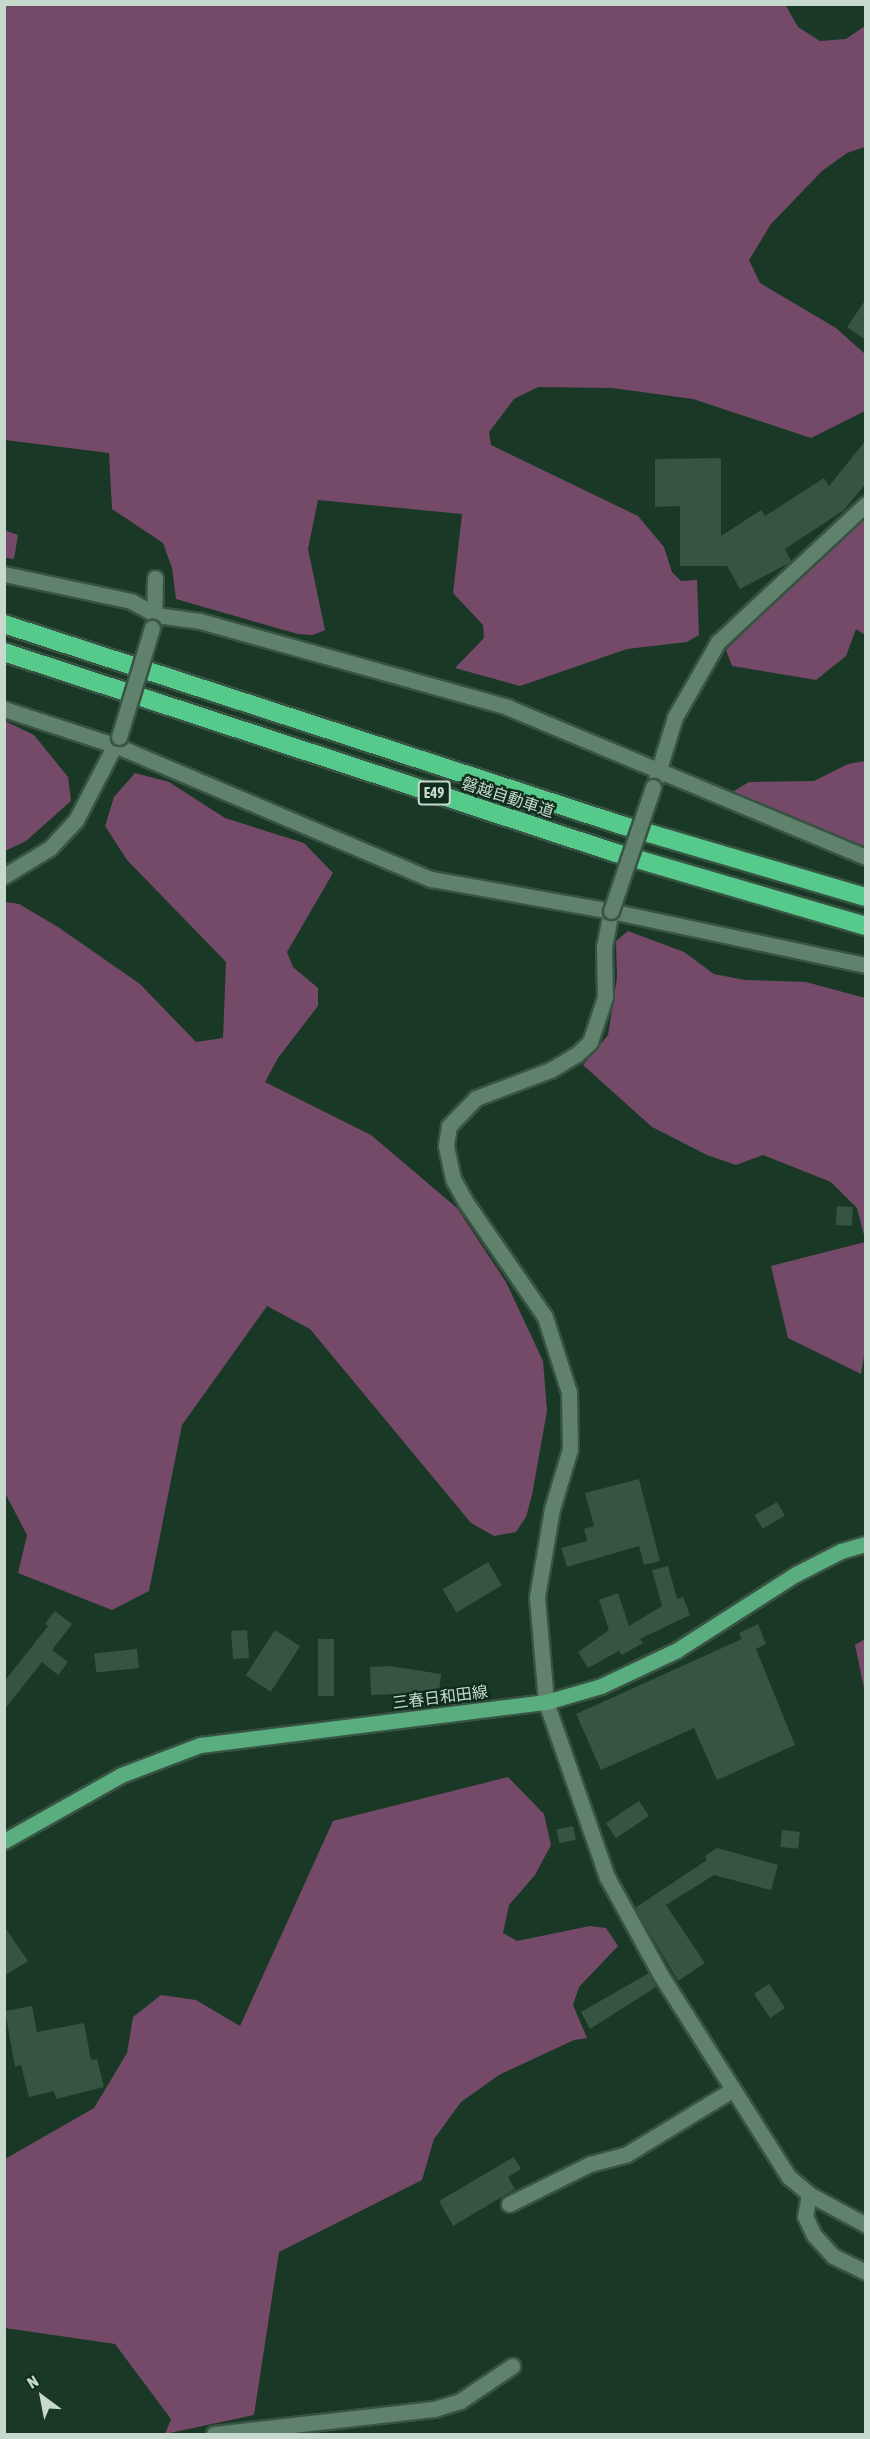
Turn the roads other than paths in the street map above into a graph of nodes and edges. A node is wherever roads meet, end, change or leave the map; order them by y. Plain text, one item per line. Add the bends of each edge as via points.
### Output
1 (866, 504) edge
2 (4, 574) edge
3 (155, 578) dead end
4 (154, 621) junction
5 (4, 624) edge
6 (4, 652) edge
7 (4, 709) edge
8 (118, 741) junction
9 (658, 771) junction
10 (866, 857) edge
11 (4, 876) edge
12 (866, 897) edge
13 (611, 911) junction
14 (866, 926) edge
15 (866, 965) edge
16 (866, 1544) edge
17 (546, 1702) junction
18 (4, 1841) edge
19 (732, 2090) junction
20 (809, 2194) junction
21 (509, 2204) dead end
22 (866, 2225) edge
23 (866, 2272) edge
24 (512, 2366) dead end
25 (214, 2434) edge

1 - 9 street via 718,642 675,717
2 - 4 street via 131,601
3 - 4 street
4 - 8 street, bridge
4 - 9 street via 200,621 449,689 507,707
5 - 12 highway, 磐越自動車道 / E49 via 621,825
6 - 14 highway, 磐越自動車道 / E49 via 616,853
7 - 8 street
8 - 11 street via 76,820 50,848
8 - 13 street via 431,879
9 - 10 street
9 - 13 street, bridge
13 - 15 street
13 - 17 street via 604,946 604,997 590,1042 550,1070 476,1098 449,1126 446,1146 453,1179 465,1201 545,1317 569,1392 570,1449 552,1509 537,1597
16 - 17 main road, 三春日和田線 via 841,1551 796,1574 677,1650 601,1686
17 - 18 main road, 三春日和田線 via 200,1744 121,1774
17 - 19 street via 607,1877 634,1930
19 - 20 street via 789,2177
19 - 21 street via 627,2154 590,2164
20 - 22 street
20 - 23 street via 805,2216 814,2235 833,2256
24 - 25 street via 460,2401 434,2409

